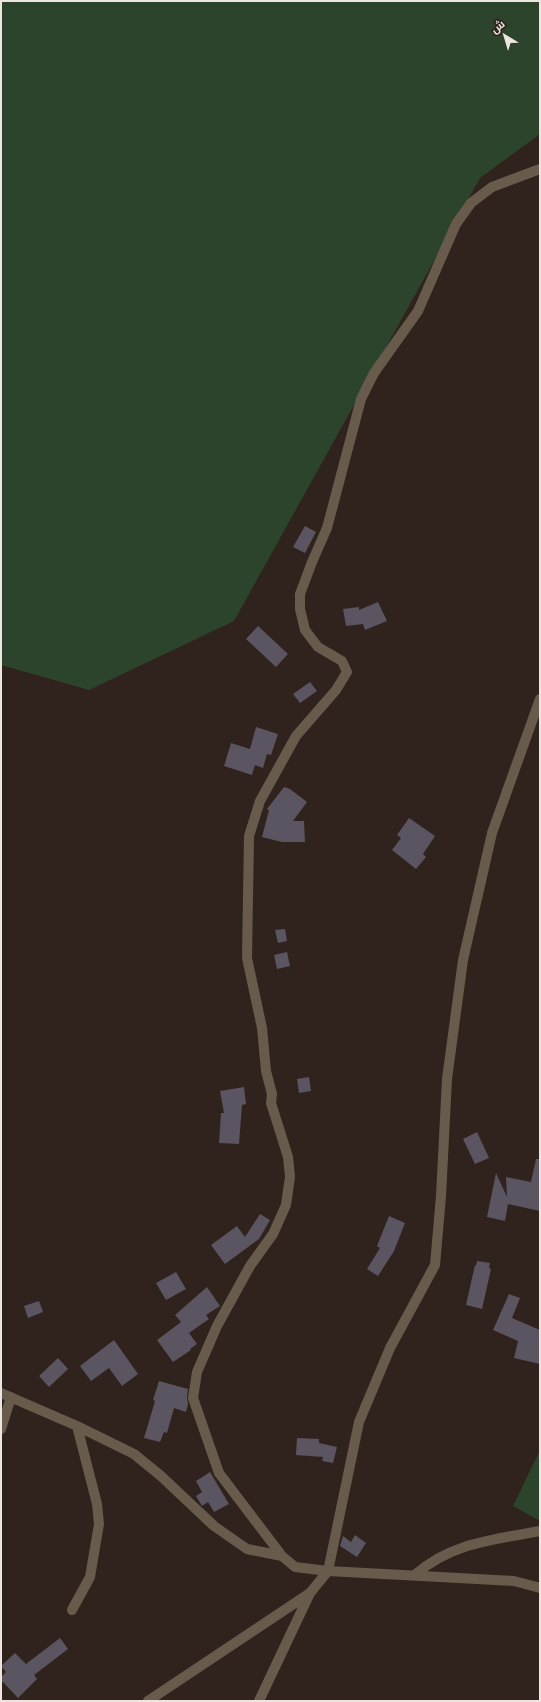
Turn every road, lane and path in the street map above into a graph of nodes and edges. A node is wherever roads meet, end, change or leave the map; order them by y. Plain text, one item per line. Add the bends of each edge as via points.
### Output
1 (540, 169) edge
2 (540, 699) edge
3 (6, 1395) edge
4 (77, 1426) junction
5 (1, 1429) edge
6 (540, 1531) edge
7 (282, 1556) junction
8 (328, 1571) junction
9 (432, 1577) junction
10 (540, 1588) edge
11 (310, 1594) junction
12 (72, 1610) dead end
13 (148, 1701) edge
14 (259, 1701) edge

1 - 7 street via 492,187 471,203 456,224 418,311 374,373 361,399 327,528 300,594 300,609 305,630 318,647 342,661 347,672 336,690 296,736 260,801 249,836 247,958 262,1028 271,1102 288,1157 290,1177 286,1205 273,1234 250,1266 217,1326 197,1372 193,1398 219,1473
2 - 8 street via 492,832 463,960 447,1079 435,1265 390,1348 358,1422
3 - 4 street
3 - 5 street
4 - 7 street via 134,1454 214,1526 247,1549
4 - 12 street via 97,1504 99,1524 90,1577
6 - 9 street via 470,1545 446,1553 416,1574
7 - 8 street via 295,1567
8 - 9 street
8 - 11 street
9 - 10 street via 514,1581
11 - 13 street
11 - 14 street

